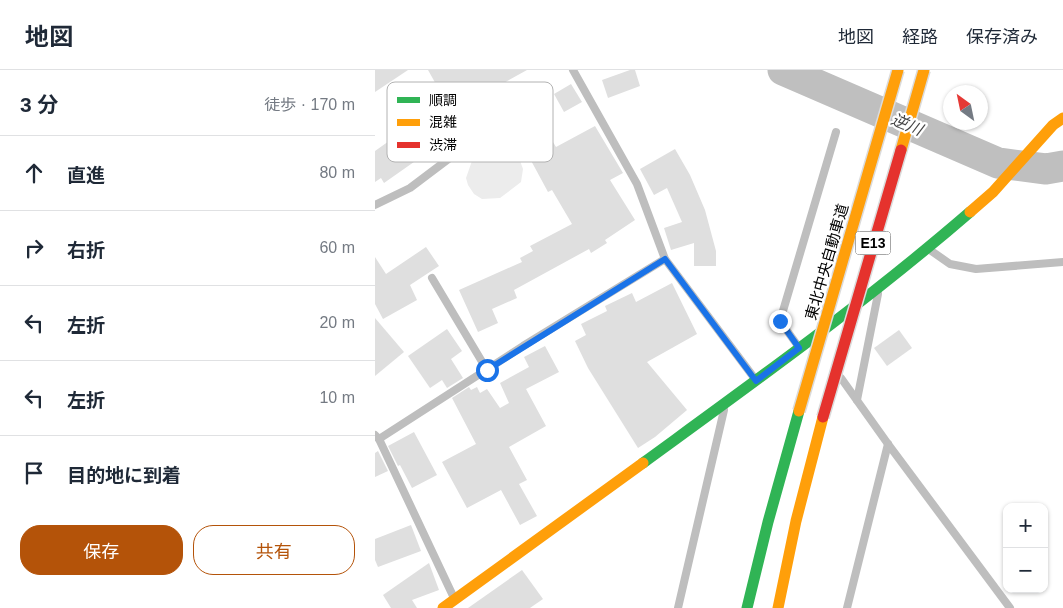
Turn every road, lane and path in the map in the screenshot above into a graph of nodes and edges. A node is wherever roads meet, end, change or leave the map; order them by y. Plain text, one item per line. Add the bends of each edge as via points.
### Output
1 (573, 70) edge
2 (898, 70) edge
3 (924, 70) edge
4 (1063, 118) edge
5 (836, 132) dead end
6 (444, 162) edge
7 (375, 205) edge
8 (927, 248) junction
9 (665, 259) junction
10 (1063, 262) edge
11 (432, 278) dead end
12 (880, 286) junction
13 (813, 338) junction
14 (799, 348) junction
15 (824, 353) dead end
16 (829, 361) dead end
17 (487, 370) junction
18 (756, 381) junction
19 (857, 400) junction
20 (725, 404) junction
21 (377, 437) edge
22 (888, 444) junction
23 (450, 605) edge
24 (678, 608) edge
25 (747, 608) edge
26 (779, 608) edge
27 (847, 608) edge
28 (1010, 608) edge

1 - 9 lane via 637,184
2 - 25 main road, 東北中央自動車道 / E13, bridge via 799,410
3 - 26 main road, E13, bridge via 823,417 796,521
4 - 8 main road via 993,192
5 - 14 lane via 780,321
6 - 7 lane via 410,188
8 - 10 lane via 950,264 976,269
8 - 12 main road
9 - 17 lane
9 - 18 lane
11 - 17 lane
12 - 13 main road
12 - 19 lane
13 - 14 main road
13 - 15 lane
14 - 18 main road
16 - 19 lane
17 - 21 lane
18 - 20 main road
19 - 22 lane
20 - 23 main road
20 - 24 lane
21 - 23 lane
22 - 27 lane
22 - 28 lane

